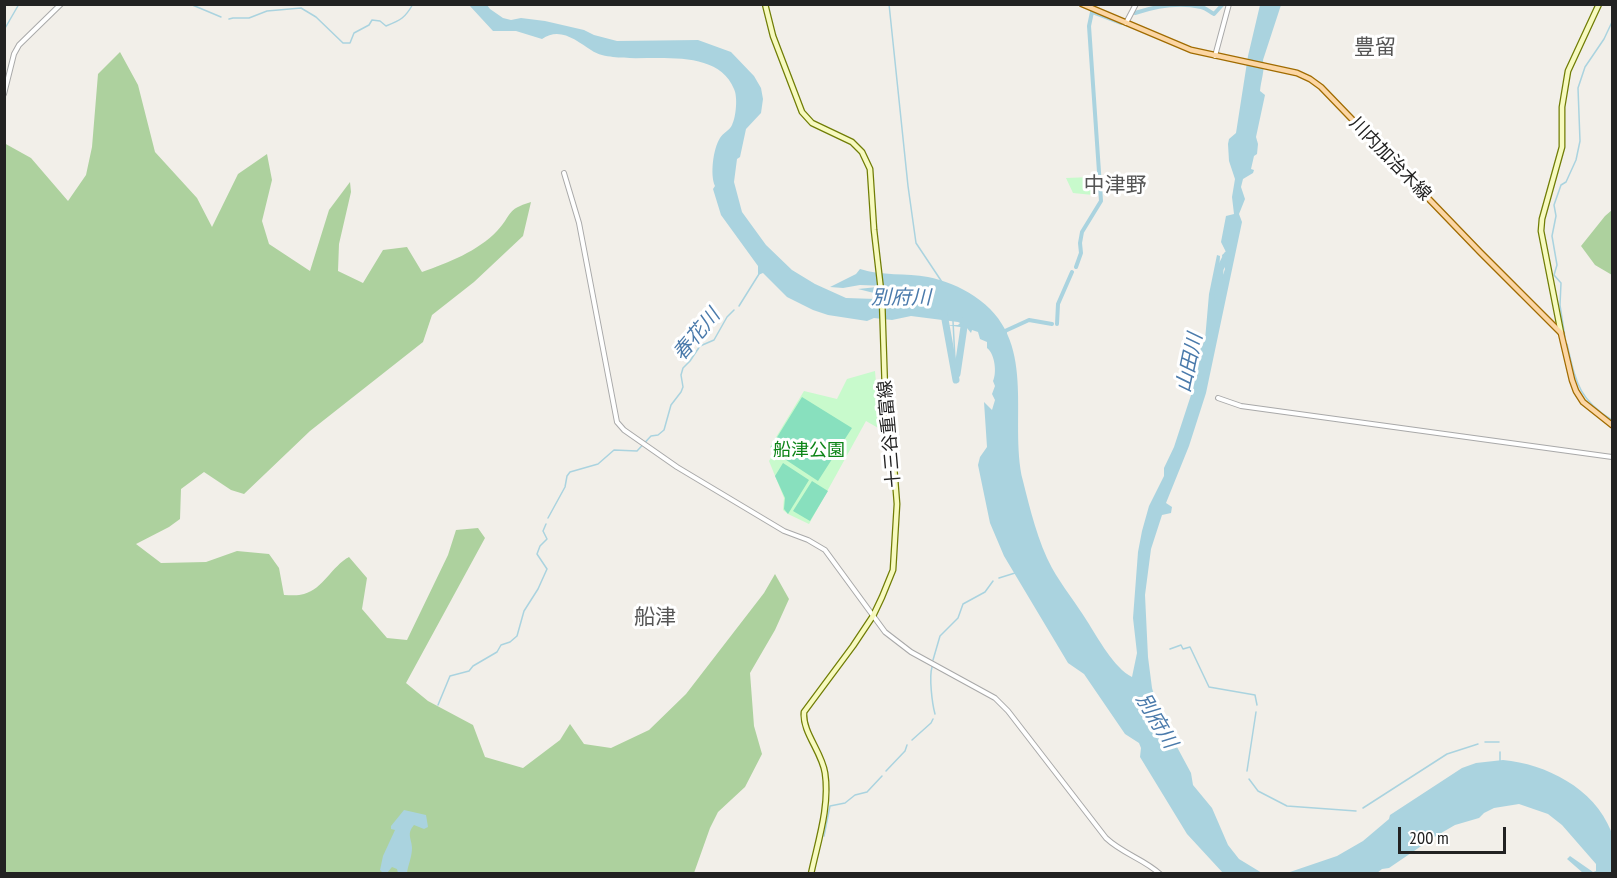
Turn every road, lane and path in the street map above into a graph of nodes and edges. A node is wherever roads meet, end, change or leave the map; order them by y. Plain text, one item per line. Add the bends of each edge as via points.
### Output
1 (61, 4) edge
2 (765, 4) edge
3 (1082, 4) edge
4 (1136, 4) edge
5 (1229, 4) edge
6 (1599, 4) edge
7 (1126, 23) junction
8 (1215, 56) junction
9 (4, 94) edge
10 (564, 173) dead end
11 (1562, 333) junction
12 (1218, 398) dead end
13 (1612, 425) edge
14 (1612, 457) edge
15 (873, 616) junction
16 (811, 873) edge
17 (1160, 873) edge

1 - 9 street via 18,45
2 - 15 main road, 十三谷重富線 via 772,36 802,112 821,128 852,142 868,162 872,181 897,519 893,570
3 - 7 main road, 川内加治木線
4 - 7 street
5 - 8 street
6 - 11 main road via 1568,71 1562,107 1562,147 1542,219 1541,231
7 - 8 main road, 川内加治木線
8 - 11 main road, 川内加治木線 via 1281,69 1321,87
10 - 15 street via 581,232 617,422 638,442 677,468 784,531 825,550
11 - 13 main road via 1576,391 1582,402
12 - 14 street via 1241,406
15 - 16 main road, 十三谷重富線 via 804,712 804,722 825,773 825,803
15 - 17 street via 900,645 995,698 1106,838

